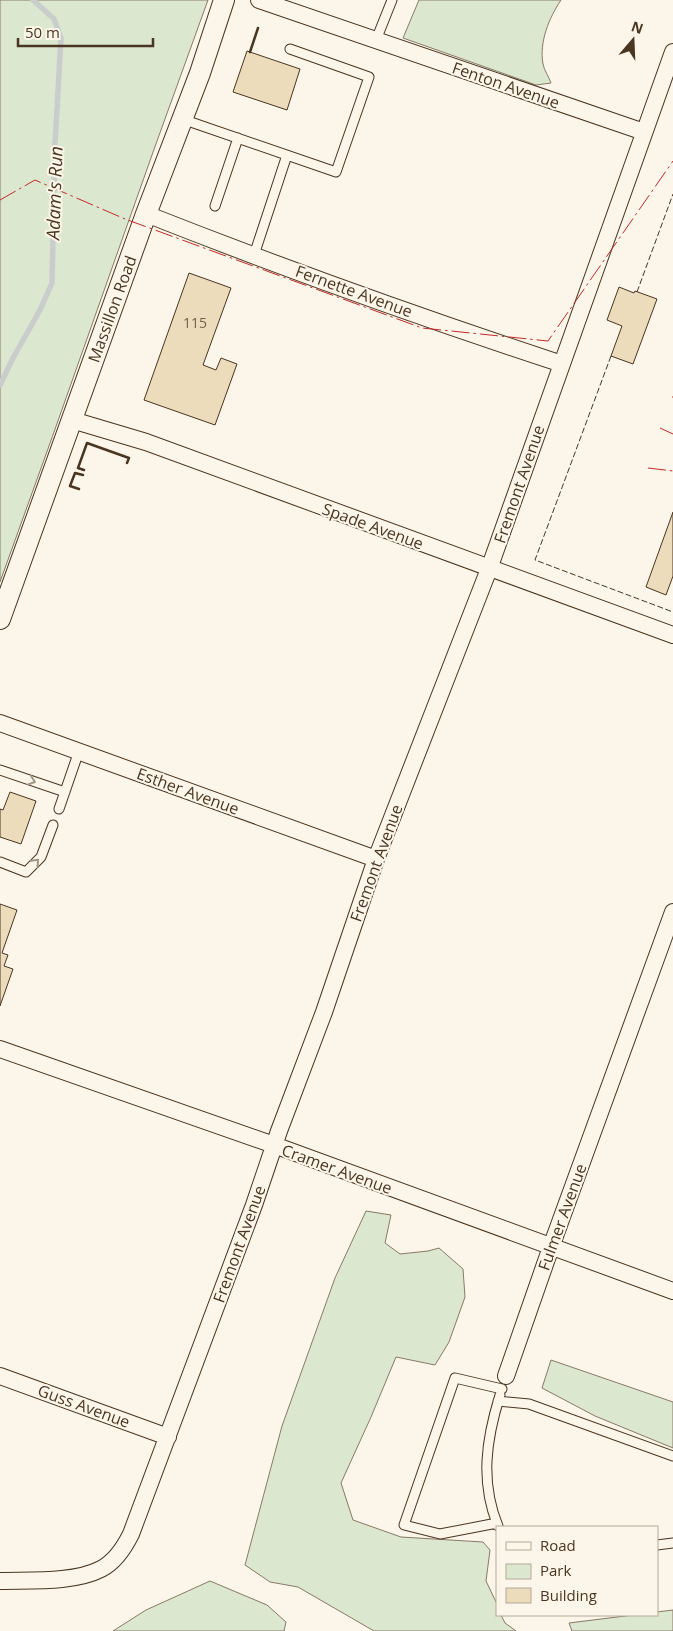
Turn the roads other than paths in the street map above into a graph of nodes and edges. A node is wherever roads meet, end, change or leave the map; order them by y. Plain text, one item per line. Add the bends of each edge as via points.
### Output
1 (224, 0) edge
2 (258, 0) edge
3 (392, 0) edge
4 (372, 38) junction
5 (290, 49) dead end
6 (673, 52) edge
7 (182, 119) junction
8 (644, 132) junction
9 (238, 138) junction
10 (287, 155) junction
11 (215, 206) dead end
12 (146, 214) junction
13 (254, 255) junction
14 (562, 364) junction
15 (72, 420) junction
16 (490, 569) junction
17 (0, 619) edge
18 (673, 635) edge
19 (0, 723) edge
20 (79, 751) junction
21 (0, 770) edge
22 (64, 792) junction
23 (59, 809) dead end
24 (53, 825) dead end
25 (376, 859) junction
26 (0, 862) edge
27 (673, 912) edge
28 (0, 1049) edge
29 (274, 1146) junction
30 (551, 1247) junction
31 (673, 1291) edge
32 (0, 1376) edge
33 (504, 1383) junction
34 (498, 1401) junction
35 (168, 1437) junction
36 (673, 1456) edge
37 (498, 1525) edge
38 (673, 1543) edge
39 (658, 1545) edge
40 (0, 1581) edge

1 - 7 street, Massillon Road
2 - 4 street, Fenton Avenue
3 - 4 lane
4 - 8 street, Fenton Avenue
5 - 10 lane via 370,77 336,172
6 - 8 street, Fremont Avenue
7 - 9 lane
7 - 12 street, Massillon Road
8 - 14 street, Fremont Avenue
9 - 10 lane
9 - 11 lane
10 - 13 lane
12 - 13 street, Fernette Avenue
12 - 15 street, Massillon Road
13 - 14 street, Fernette Avenue
14 - 16 street, Fremont Avenue
15 - 16 street, Spade Avenue via 146,442
15 - 17 street, Massillon Road
16 - 18 street, Spade Avenue
16 - 25 street, Fremont Avenue
19 - 20 street, Esther Avenue
20 - 22 lane
20 - 25 street, Esther Avenue
21 -> 22 lane
22 - 23 lane
26 -> 24 lane via 26,872 41,858
25 - 29 street, Fremont Avenue
27 - 30 street, Fulmer Avenue
28 - 29 street, Cramer Avenue
29 - 30 street, Cramer Avenue
29 - 35 street, Fremont Avenue
30 - 31 street, Cramer Avenue
30 - 33 street, Fulmer Avenue
32 - 35 street, Guss Avenue
33 - 34 lane, Fulmer Avenue
33 - 37 lane via 455,1378 404,1525 440,1534
34 - 36 lane via 529,1404
34 - 37 lane, Fulmer Avenue via 486,1451 489,1498
35 - 40 street, Fremont Avenue via 131,1534 115,1558 101,1569 84,1575
38 - 39 lane

